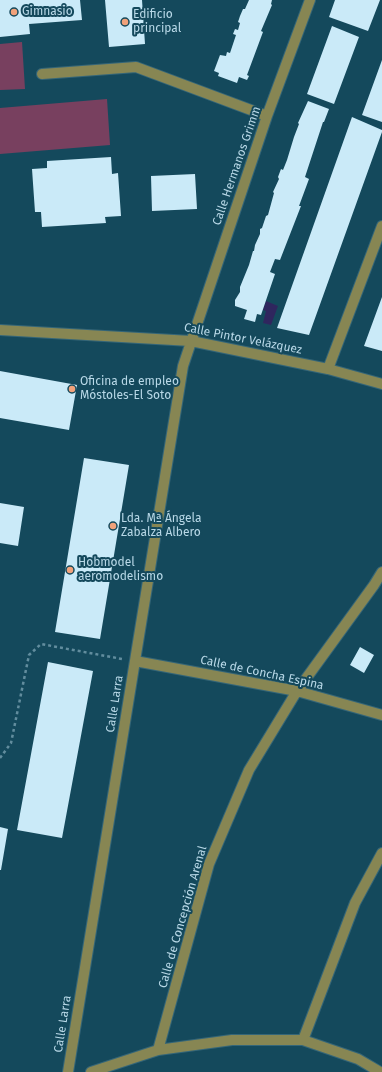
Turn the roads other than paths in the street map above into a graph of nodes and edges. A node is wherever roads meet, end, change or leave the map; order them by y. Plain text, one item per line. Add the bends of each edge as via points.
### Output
1 (310, 0) edge
2 (42, 74) dead end
3 (267, 116) junction
4 (382, 226) edge
5 (0, 330) edge
6 (191, 341) junction
7 (328, 369) junction
8 (382, 384) edge
9 (382, 572) edge
10 (135, 661) junction
11 (297, 691) junction
12 (382, 715) edge
13 (382, 853) edge
14 (303, 1040) junction
15 (158, 1050) junction
16 (68, 1072) edge
17 (91, 1072) edge
18 (380, 1072) edge

1 - 3 street, Calle Hermanos Grimm
2 - 3 street via 136,67
3 - 6 street, Calle Hermanos Grimm
4 - 7 street
5 - 6 street, Calle Pintor Velázquez
6 - 7 street, Calle Pintor Velázquez
6 - 10 street, Calle Larra via 183,366
7 - 8 street, Calle Pintor Velázquez
9 - 11 street, Calle de Concepción Arenal
10 - 11 street, Calle de Concha Espina
10 - 16 street, Calle Larra
11 - 12 street, Calle de Concha Espina
11 - 15 street, Calle de Concepción Arenal via 249,770 209,864
13 - 14 street via 355,903
14 - 15 street via 232,1040
14 - 18 street via 358,1059
15 - 17 street

